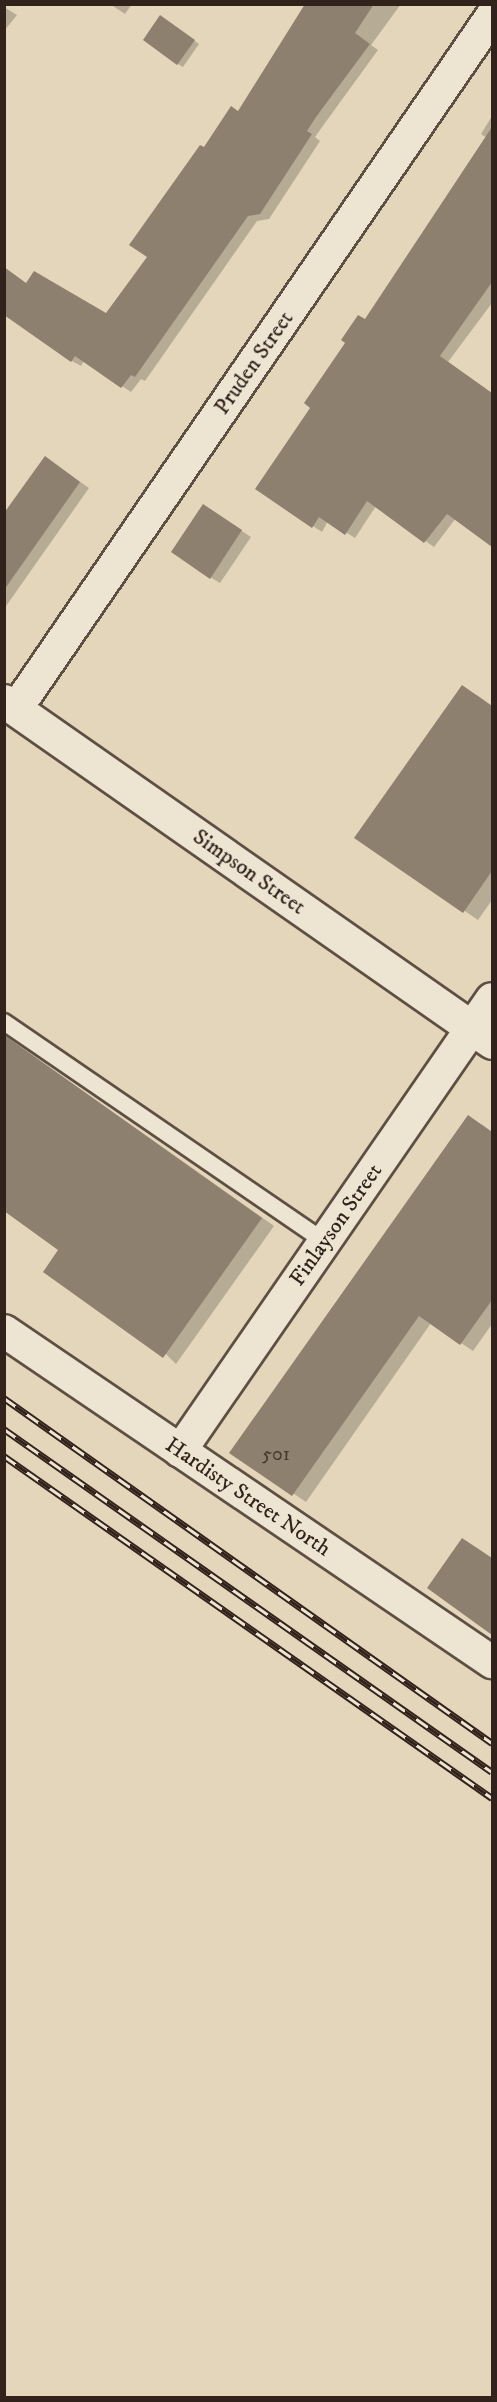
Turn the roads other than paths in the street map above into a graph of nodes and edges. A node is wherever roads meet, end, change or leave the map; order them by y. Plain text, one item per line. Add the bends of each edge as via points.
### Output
1 (492, 16) edge
2 (10, 705) edge
3 (492, 999) edge
4 (4, 1022) edge
5 (482, 1035) edge
6 (325, 1242) junction
7 (4, 1331) edge
8 (180, 1451) junction
9 (492, 1662) edge

1 - 2 street, Pruden Street
2 - 5 main road, Simpson Street
3 - 5 street, Finlayson Street
4 - 6 lane
5 - 6 street, Finlayson Street
6 - 8 street, Finlayson Street
7 - 8 street, Hardisty Street North
8 - 9 street, Hardisty Street North

